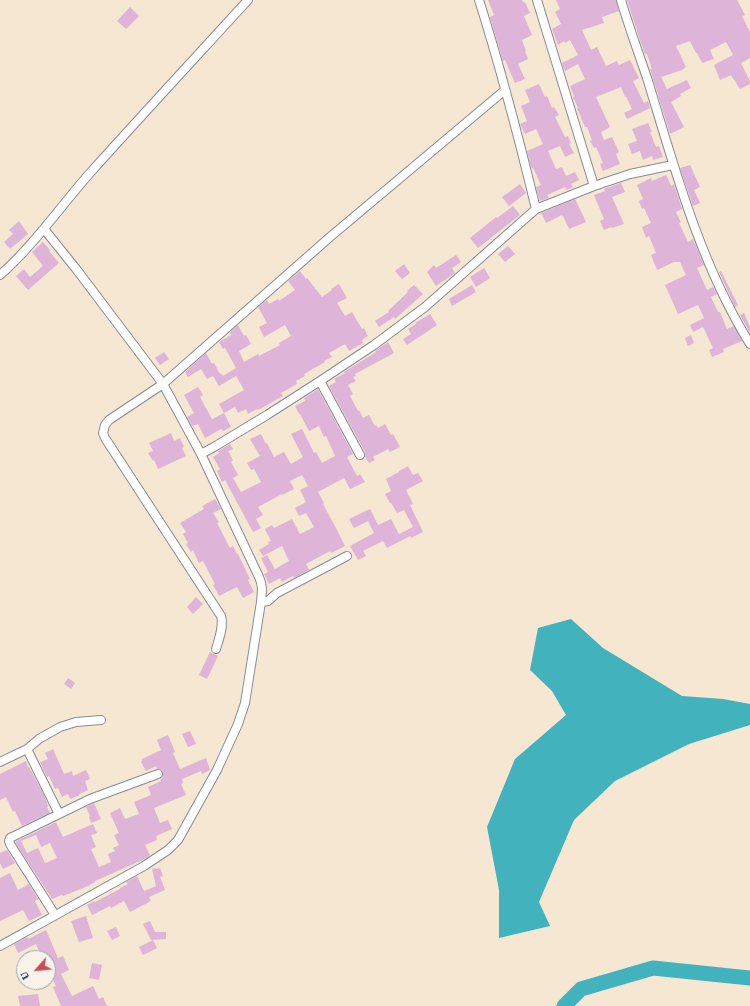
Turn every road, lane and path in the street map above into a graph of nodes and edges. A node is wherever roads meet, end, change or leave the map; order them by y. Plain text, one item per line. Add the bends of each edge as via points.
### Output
1 (248, 0) edge
2 (479, 0) edge
3 (537, 0) edge
4 (621, 0) edge
5 (505, 90) junction
6 (674, 165) junction
7 (594, 186) junction
8 (536, 209) junction
9 (44, 229) junction
10 (0, 275) edge
11 (750, 344) edge
12 (160, 380) junction
13 (320, 382) junction
14 (201, 454) junction
15 (360, 455) dead end
16 (347, 556) dead end
17 (261, 602) junction
18 (216, 649) dead end
19 (101, 720) dead end
20 (27, 749) junction
21 (0, 762) edge
22 (158, 774) dead end
23 (59, 814) junction
24 (55, 915) junction
25 (0, 946) edge

1 - 9 street via 89,174
2 - 5 street
3 - 7 street
4 - 6 street
5 - 8 street
5 - 12 street
6 - 7 street via 630,174
6 - 11 street via 707,259 729,307
7 - 8 street
8 - 13 street via 425,306
9 - 10 street
9 - 12 street
12 - 14 street
12 - 18 street via 109,420 103,433 219,611 222,624
13 - 14 street
13 - 15 street
14 - 17 street via 262,582
16 - 17 street via 277,593 268,601
17 - 24 street via 245,703 238,724 217,770 178,840 144,866
19 - 20 street via 76,722 60,727
20 - 21 street
20 - 23 street
22 - 23 street via 90,799
23 - 24 street via 12,836 9,841
24 - 25 street

